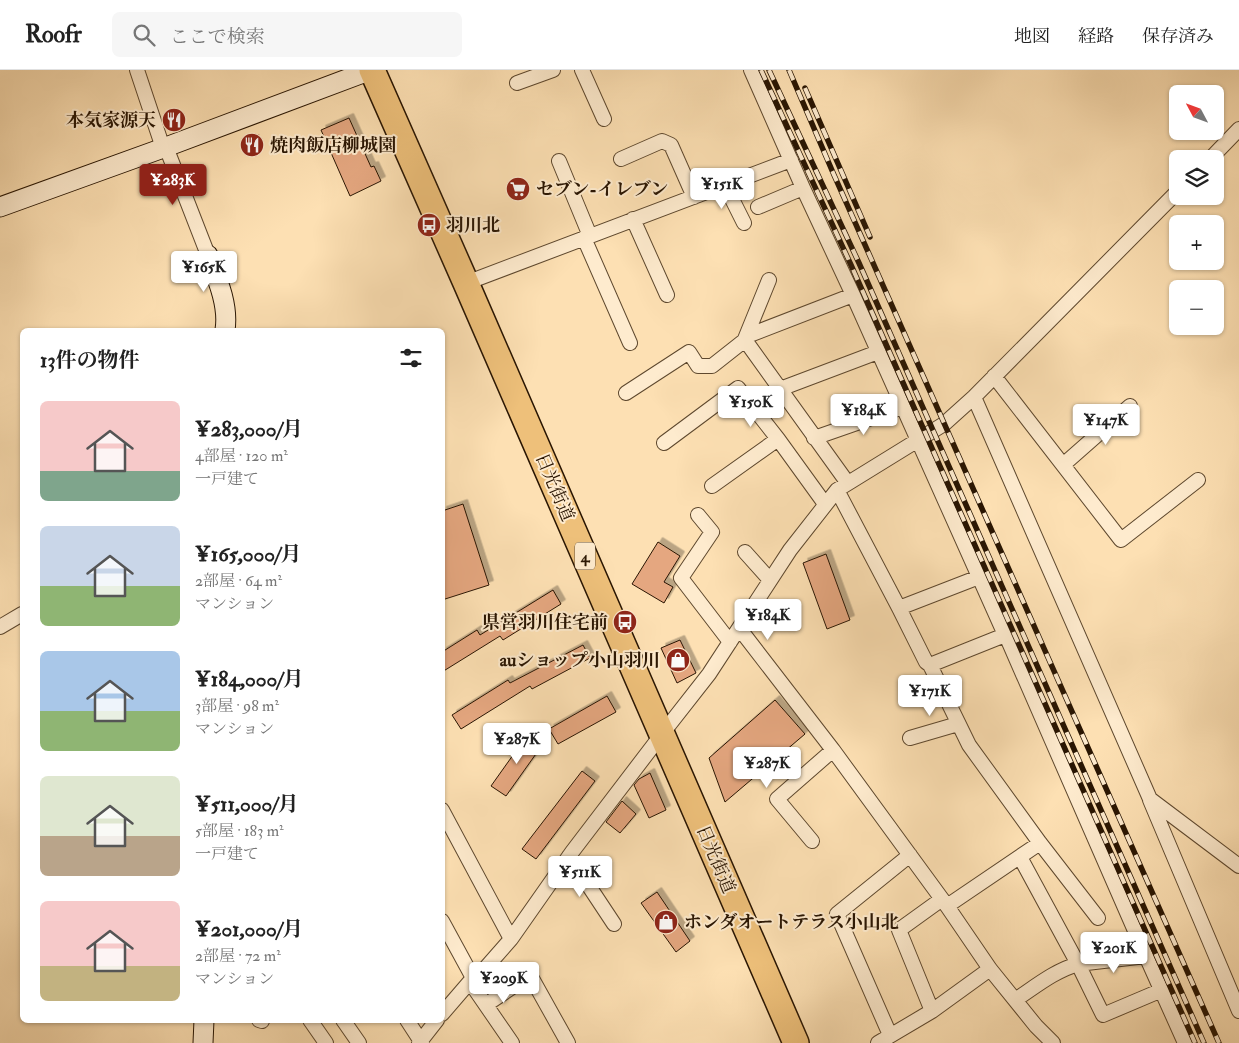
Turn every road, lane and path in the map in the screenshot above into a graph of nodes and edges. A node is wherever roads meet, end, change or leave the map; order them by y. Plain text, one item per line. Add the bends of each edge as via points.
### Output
1 (137, 70) edge
2 (372, 70) edge
3 (553, 70) edge
4 (582, 70) edge
5 (751, 70) edge
6 (517, 84) dead end
7 (604, 119) dead end
8 (1239, 129) edge
9 (164, 148) junction
10 (1219, 150) edge
11 (621, 158) dead end
12 (791, 160) junction
13 (559, 162) dead end
14 (726, 185) junction
15 (803, 188) junction
16 (694, 197) junction
17 (1169, 200) edge
18 (0, 207) edge
19 (758, 207) dead end
20 (633, 220) junction
21 (744, 223) dead end
22 (587, 237) junction
23 (208, 255) joint
24 (769, 280) dead end
25 (466, 283) junction
26 (667, 295) dead end
27 (853, 295) junction
28 (225, 328) edge
29 (746, 338) junction
30 (630, 343) dead end
31 (878, 352) junction
32 (994, 376) junction
33 (780, 389) junction
34 (626, 393) dead end
35 (974, 396) junction
36 (1130, 406) dead end
37 (903, 407) junction
38 (814, 438) junction
39 (778, 439) junction
40 (918, 440) junction
41 (664, 443) dead end
42 (1064, 465) junction
43 (1198, 480) dead end
44 (712, 486) dead end
45 (842, 486) junction
46 (825, 504) junction
47 (698, 515) dead end
48 (745, 552) dead end
49 (979, 577) junction
50 (770, 580) junction
51 (899, 608) junction
52 (20, 615) edge
53 (0, 627) edge
54 (740, 628) junction
55 (1005, 636) junction
56 (730, 642) junction
57 (930, 666) junction
58 (958, 724) junction
59 (662, 734) junction
60 (910, 738) dead end
61 (833, 750) junction
62 (1150, 799) junction
63 (445, 816) edge
64 (812, 841) dead end
65 (1040, 843) junction
66 (910, 855) junction
67 (569, 856) junction
68 (1020, 857) junction
69 (1239, 866) edge
70 (945, 902) junction
71 (1098, 918) dead end
72 (614, 924) dead end
73 (445, 928) edge
74 (511, 939) junction
75 (1146, 956) junction
76 (1078, 964) junction
77 (990, 969) junction
78 (472, 980) junction
79 (1162, 990) junction
80 (1014, 1000) junction
81 (487, 1004) junction
82 (445, 1011) edge
83 (932, 1011) junction
84 (1239, 1011) edge
85 (204, 1023) edge
86 (312, 1023) edge
87 (345, 1023) edge
88 (409, 1023) edge
89 (435, 1023) edge
90 (890, 1035) junction
91 (420, 1042) edge
92 (203, 1043) edge
93 (326, 1043) edge
94 (359, 1043) edge
95 (512, 1043) edge
96 (568, 1043) edge
97 (796, 1043) edge
98 (878, 1043) edge
99 (1053, 1043) edge
100 (1185, 1043) edge

1 - 9 street
2 - 9 street
2 - 25 highway, 日光街道 / 4
3 - 6 street
4 - 7 street
5 - 12 street
8 - 10 street
9 - 18 street
9 - 23 street
11 - 16 street via 662,141 671,145
12 - 14 street
12 - 15 street
13 - 22 street
14 - 16 street
14 - 21 street
15 - 19 street
15 - 27 street
16 - 20 street
17 - 32 street
20 - 22 street
20 - 26 street
22 - 25 street
22 - 30 street
23 - 28 street via 221,290
24 - 29 street
25 - 59 highway, 日光街道 / 4
27 - 29 street
27 - 31 street
29 - 33 street
29 - 34 street via 712,366 698,366 689,352
31 - 33 street
31 - 37 street
32 - 35 street
32 - 42 street
33 - 38 street
35 - 40 street via 944,424
35 - 62 street
36 - 42 street
37 - 38 street
37 - 40 street
38 - 45 street
39 - 41 street via 738,388
39 - 44 street
39 - 46 street
40 - 45 street
40 - 49 street
42 - 43 street via 1121,540
45 - 46 street
45 - 51 street
46 - 50 street
47 - 56 street via 712,532 681,578
48 - 50 street
49 - 51 street
49 - 55 street
50 - 54 street
51 - 57 street
52 - 53 street
54 - 56 street
54 - 61 street
55 - 57 street
55 - 75 street
56 - 59 street
57 - 58 street
58 - 60 street
58 - 65 street via 969,745
59 - 67 street
59 - 97 highway, 日光街道 / 4
61 - 64 street via 777,799
61 - 66 street
62 - 69 street
62 - 84 street
63 - 74 street
65 - 68 street
65 - 71 street
66 - 70 street
66 - 90 street via 837,914
67 - 72 street
67 - 74 street
68 - 70 street
68 - 76 street
70 - 77 street
70 - 83 street via 899,930
73 - 78 street
74 - 78 street
75 - 76 street
75 - 79 street
76 - 79 street via 1103,1015
76 - 80 street
77 - 80 street
77 - 83 street
78 - 81 street
78 - 82 street
79 - 100 street
80 - 99 street
81 - 95 street
81 - 96 street via 530,975
83 - 90 street
85 - 92 street
86 - 93 street
87 - 94 street
88 - 91 street
89 - 91 street
90 - 98 street

